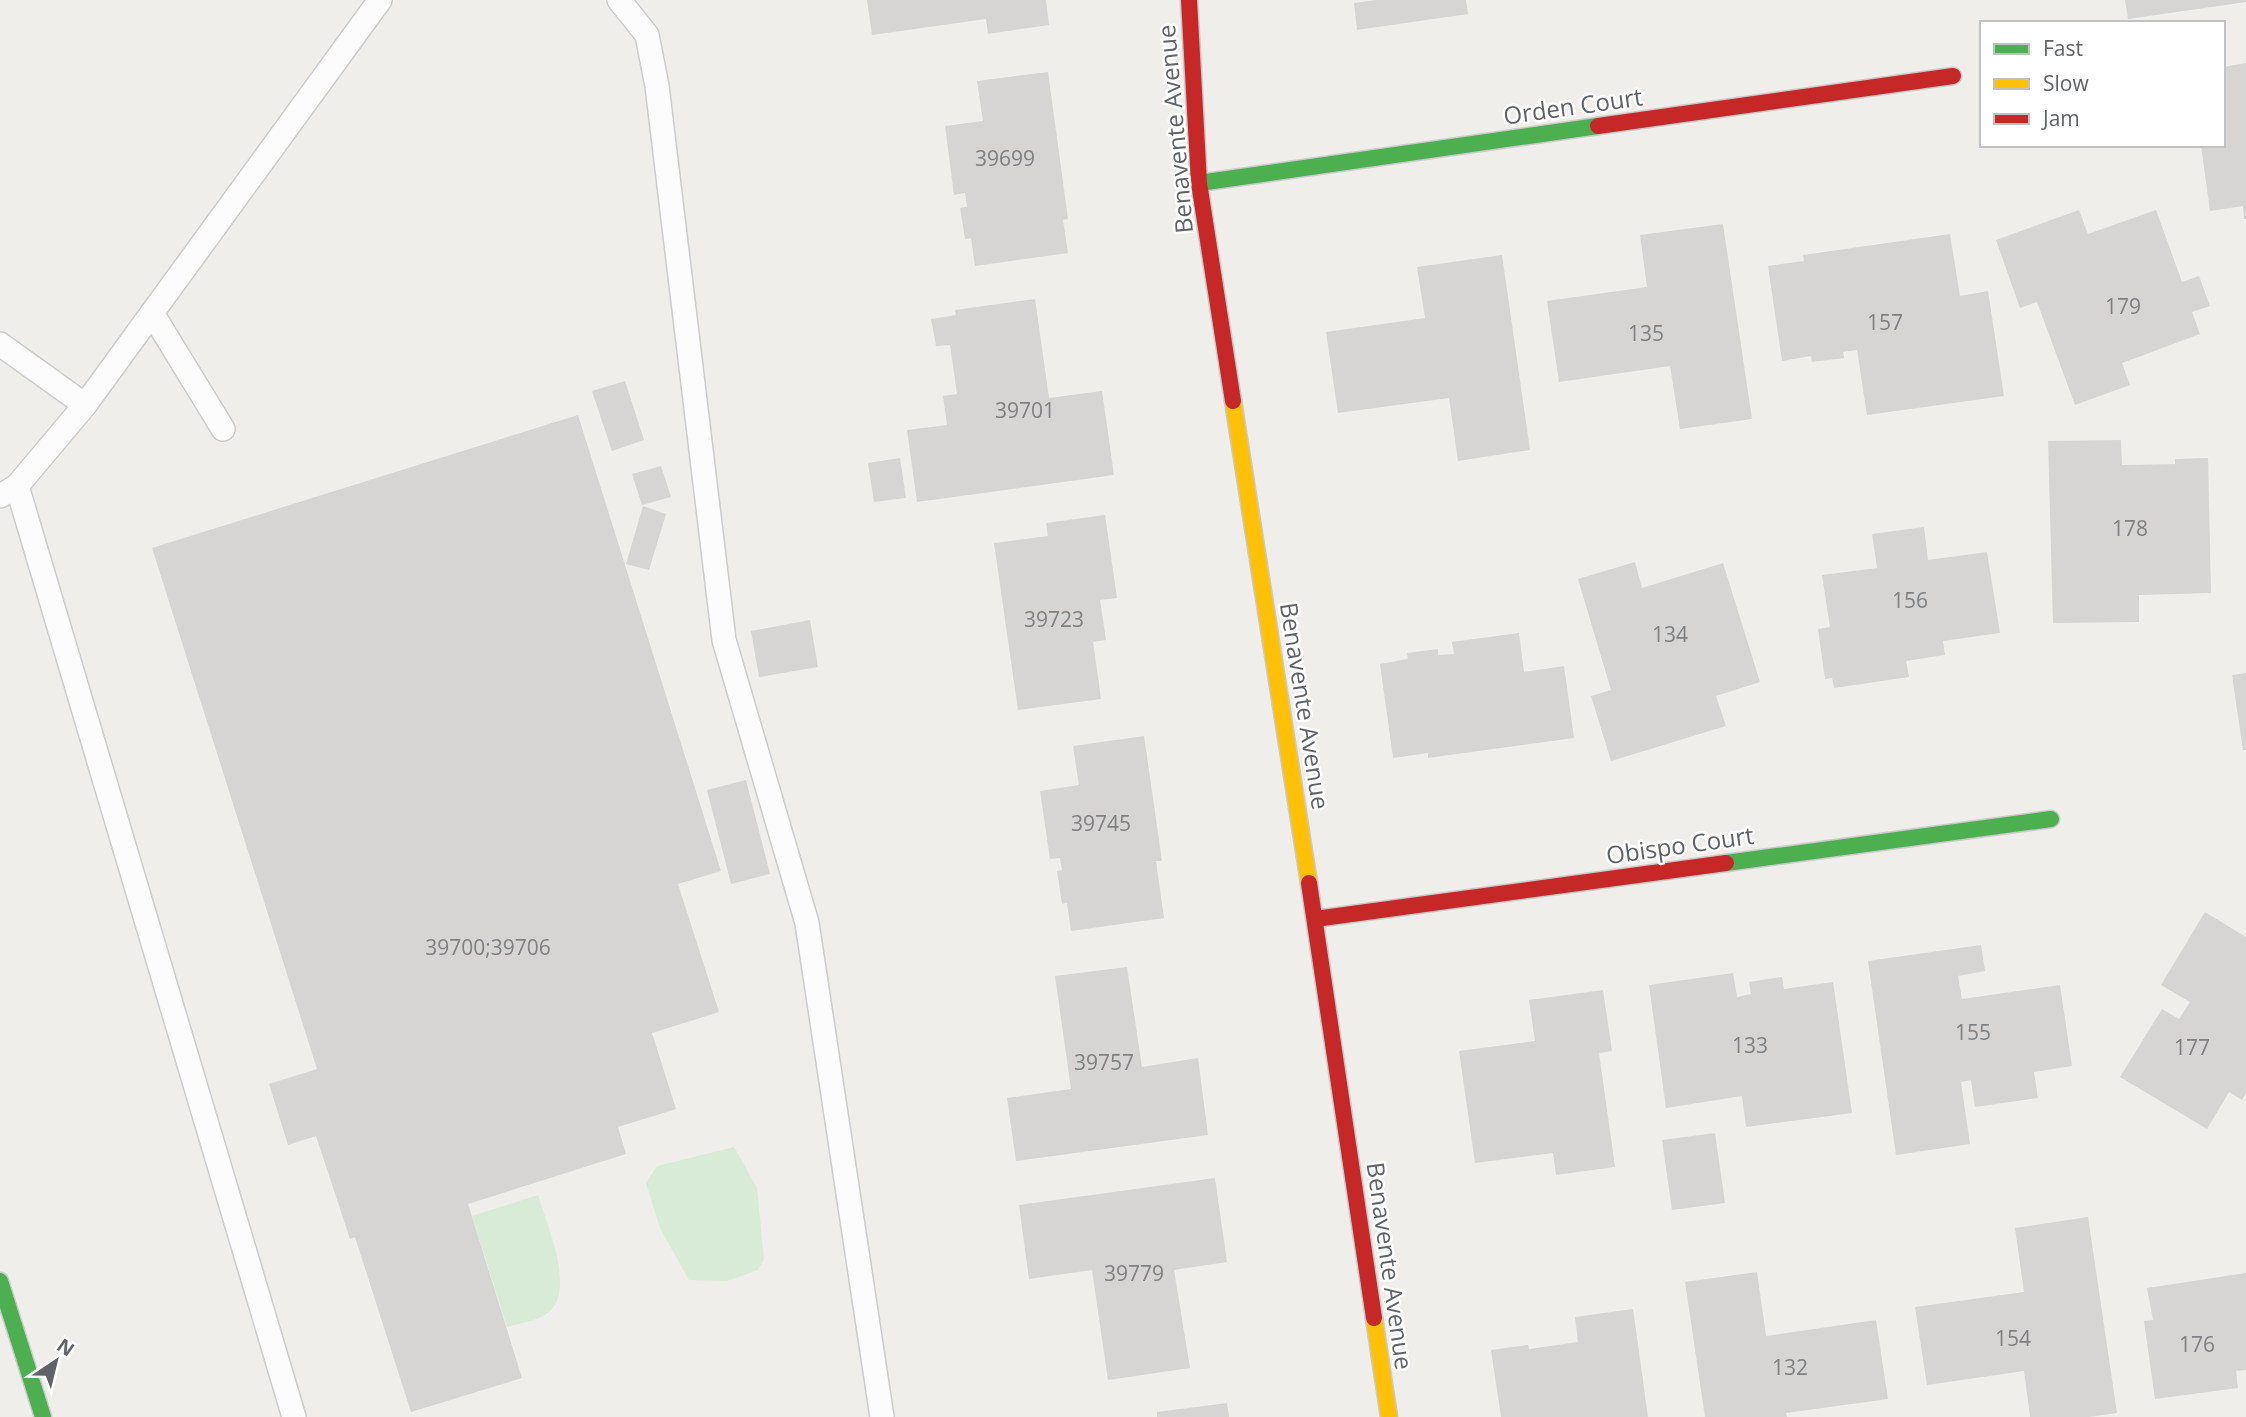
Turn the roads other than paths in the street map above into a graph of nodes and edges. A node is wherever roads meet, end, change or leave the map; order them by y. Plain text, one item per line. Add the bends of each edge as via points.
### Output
1 (380, 0) edge
2 (619, 0) edge
3 (1189, 0) edge
4 (1954, 76) dead end
5 (1199, 183) junction
6 (152, 313) junction
7 (0, 344) edge
8 (85, 405) junction
9 (223, 429) dead end
10 (8, 491) edge
11 (2051, 819) dead end
12 (1315, 919) junction
13 (0, 1281) edge
14 (43, 1417) edge
15 (294, 1417) edge
16 (882, 1417) edge
17 (1388, 1417) edge

1 - 6 lane
2 - 16 lane via 647,35 657,86 723,640 807,923
3 - 5 street, Benavente Avenue
4 - 5 street, Orden Court
5 - 12 street, Benavente Avenue
6 - 8 lane
6 - 9 lane
7 - 8 lane
8 - 10 lane
10 - 15 lane
11 - 12 street, Obispo Court
12 - 17 street, Benavente Avenue
13 - 14 street

